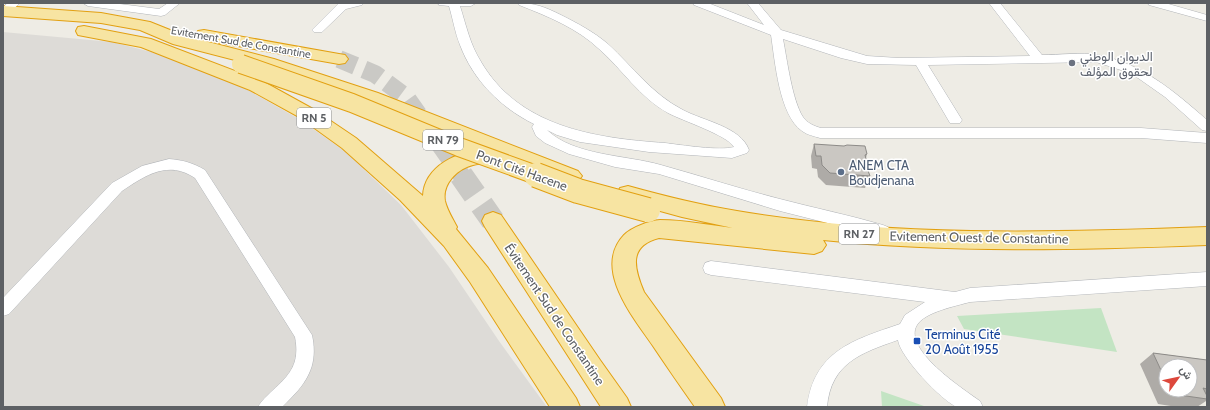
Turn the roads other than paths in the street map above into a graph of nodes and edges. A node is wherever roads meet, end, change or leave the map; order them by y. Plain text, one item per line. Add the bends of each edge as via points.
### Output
1 (88, 3) edge
2 (175, 3) edge
3 (358, 3) edge
4 (450, 3) edge
5 (471, 3) edge
6 (523, 3) edge
7 (698, 3) edge
8 (752, 3) edge
9 (1153, 3) edge
10 (997, 4) edge
11 (7, 12) edge
12 (1207, 18) edge
13 (318, 30) dead end
14 (776, 32) junction
15 (144, 35) junction
16 (810, 44) junction
17 (779, 49) junction
18 (1038, 58) junction
19 (339, 60) tunnel mouth
20 (245, 61) junction
21 (920, 61) junction
22 (955, 120) junction
23 (543, 122) junction
24 (1207, 127) edge
25 (942, 134) junction
26 (979, 134) junction
27 (1207, 138) edge
28 (522, 156) junction
29 (648, 210) joint
30 (493, 221) tunnel mouth
31 (1207, 236) edge
32 (902, 237) junction
33 (452, 240) junction
34 (1207, 244) edge
35 (832, 246) junction
36 (711, 268) dead end
37 (1207, 279) edge
38 (956, 299) junction
39 (3, 309) edge
40 (908, 329) junction
41 (268, 407) edge
42 (566, 407) edge
43 (617, 407) edge
44 (711, 407) edge
45 (817, 407) edge
46 (973, 407) edge

1 - 2 street via 161,13
3 - 13 street via 342,6
4 - 5 street
4 - 23 street via 466,45 489,83 501,97
6 - 23 street via 584,33 602,46 654,98 672,111 733,137 742,150 732,153 649,147 580,137 562,132
7 - 14 street
8 - 14 street
9 - 12 street
10 - 18 street
11 - 15 highway, RN 5 via 55,26 104,34
14 - 16 street
14 - 17 street
15 - 19 highway, Evitement Sud de Constantine / RN 5 via 233,39
15 - 20 highway, RN 79
15 - 33 highway, RN 5 via 257,86 306,113 349,143 408,194
16 - 17 street
16 - 21 street via 867,60
17 - 25 street via 794,112 808,129 834,134
18 - 21 street
18 - 24 street via 1096,58 1124,65 1154,82
20 - 28 highway, Pont Cité Hacene / RN 79 via 268,63 371,97
20 - 29 highway, Pont Cité Hacene / RN 79, bridge via 570,188
21 - 22 street
22 - 25 street
22 - 26 street
23 - 32 street via 539,127 541,133 574,151 615,162 659,169 780,205
25 - 26 street
26 - 27 street via 1141,133
28 - 32 highway, Evitement Ouest de Constantine / RN 27 via 578,179 697,212 754,223
28 - 33 highway via 474,158 452,167 441,178 434,201
29 - 35 highway, Evitement Ouest de Constantine / RN 27 via 729,230
30 - 43 highway, Évitement Sud de Constantine
31 - 32 highway, Evitement Ouest de Constantine / RN 27 via 998,240
33 - 42 highway, RN 5 via 479,275
34 - 35 highway, Evitement Ouest de Constantine / RN 27 via 923,252
35 - 44 highway via 659,229 633,239 623,264 625,279 648,320
36 - 38 street
37 - 38 street via 970,295
38 - 40 street via 922,311 910,321
39 - 41 street via 117,187 148,169 167,164 192,167 200,174 303,335 307,348 301,372 292,385
40 - 45 street via 842,355 830,367 821,384
40 - 46 street via 906,336 912,351 924,367 936,380

